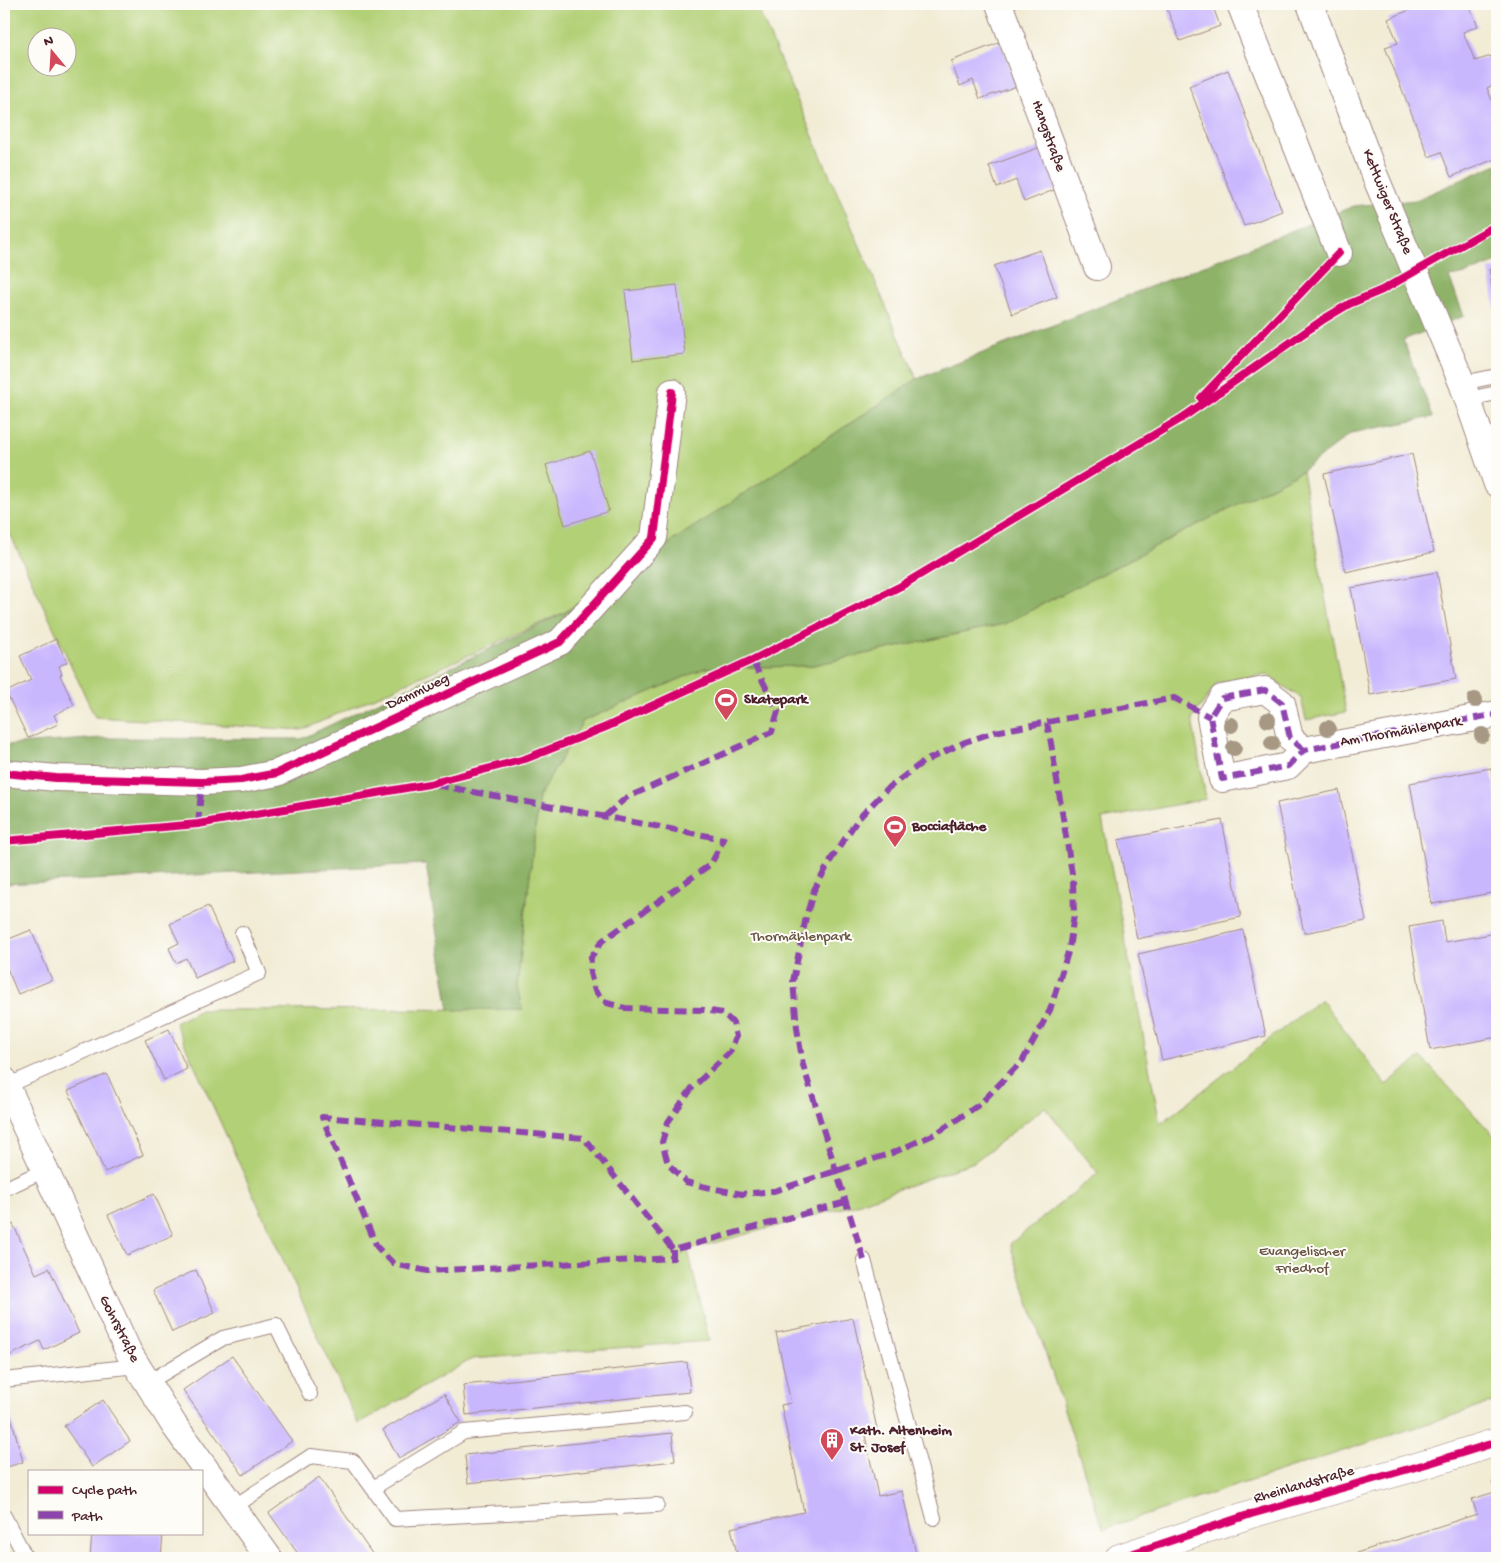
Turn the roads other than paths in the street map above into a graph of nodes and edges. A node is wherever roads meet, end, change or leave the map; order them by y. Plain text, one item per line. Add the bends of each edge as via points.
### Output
1 (999, 4) edge
2 (1240, 4) edge
3 (1310, 4) edge
4 (1339, 253) dead end
5 (1097, 267) dead end
6 (1497, 376) edge
7 (1465, 391) junction
8 (672, 392) dead end
9 (1497, 393) edge
10 (1497, 484) edge
11 (1497, 714) edge
12 (1304, 750) dead end
13 (4, 773) edge
14 (242, 933) dead end
15 (5, 1083) edge
16 (45, 1170) junction
17 (4, 1189) edge
18 (864, 1260) dead end
19 (142, 1374) junction
20 (4, 1380) edge
21 (310, 1394) dead end
22 (685, 1412) dead end
23 (1497, 1442) edge
24 (373, 1488) junction
25 (658, 1505) dead end
26 (232, 1508) junction
27 (4, 1516) edge
28 (934, 1518) dead end
29 (26, 1558) edge
30 (269, 1558) edge
31 (1119, 1558) edge

1 - 5 street, Hangstraße
2 - 4 street
3 - 7 street, Kettwiger Straße via 1377,180
6 - 7 lane
7 - 9 lane
7 - 10 street, Kettwiger Straße
8 - 13 street, Dammweg via 654,538 560,642 276,773 241,780 202,782 56,778
11 - 12 street, Am Thormählenpark
14 - 15 lane via 259,973
15 - 16 street, Gohrstraße
16 - 17 lane
16 - 19 street, Gohrstraße via 112,1318
18 - 28 lane
19 - 20 lane
19 - 21 lane via 223,1338 276,1325
19 - 26 street, Gohrstraße
22 - 24 lane via 464,1432
23 - 31 street, Rheinlandstraße via 1251,1514
24 - 25 lane via 395,1519
24 - 26 lane via 353,1462 312,1456
26 - 30 street, Gohrstraße
27 - 29 lane

